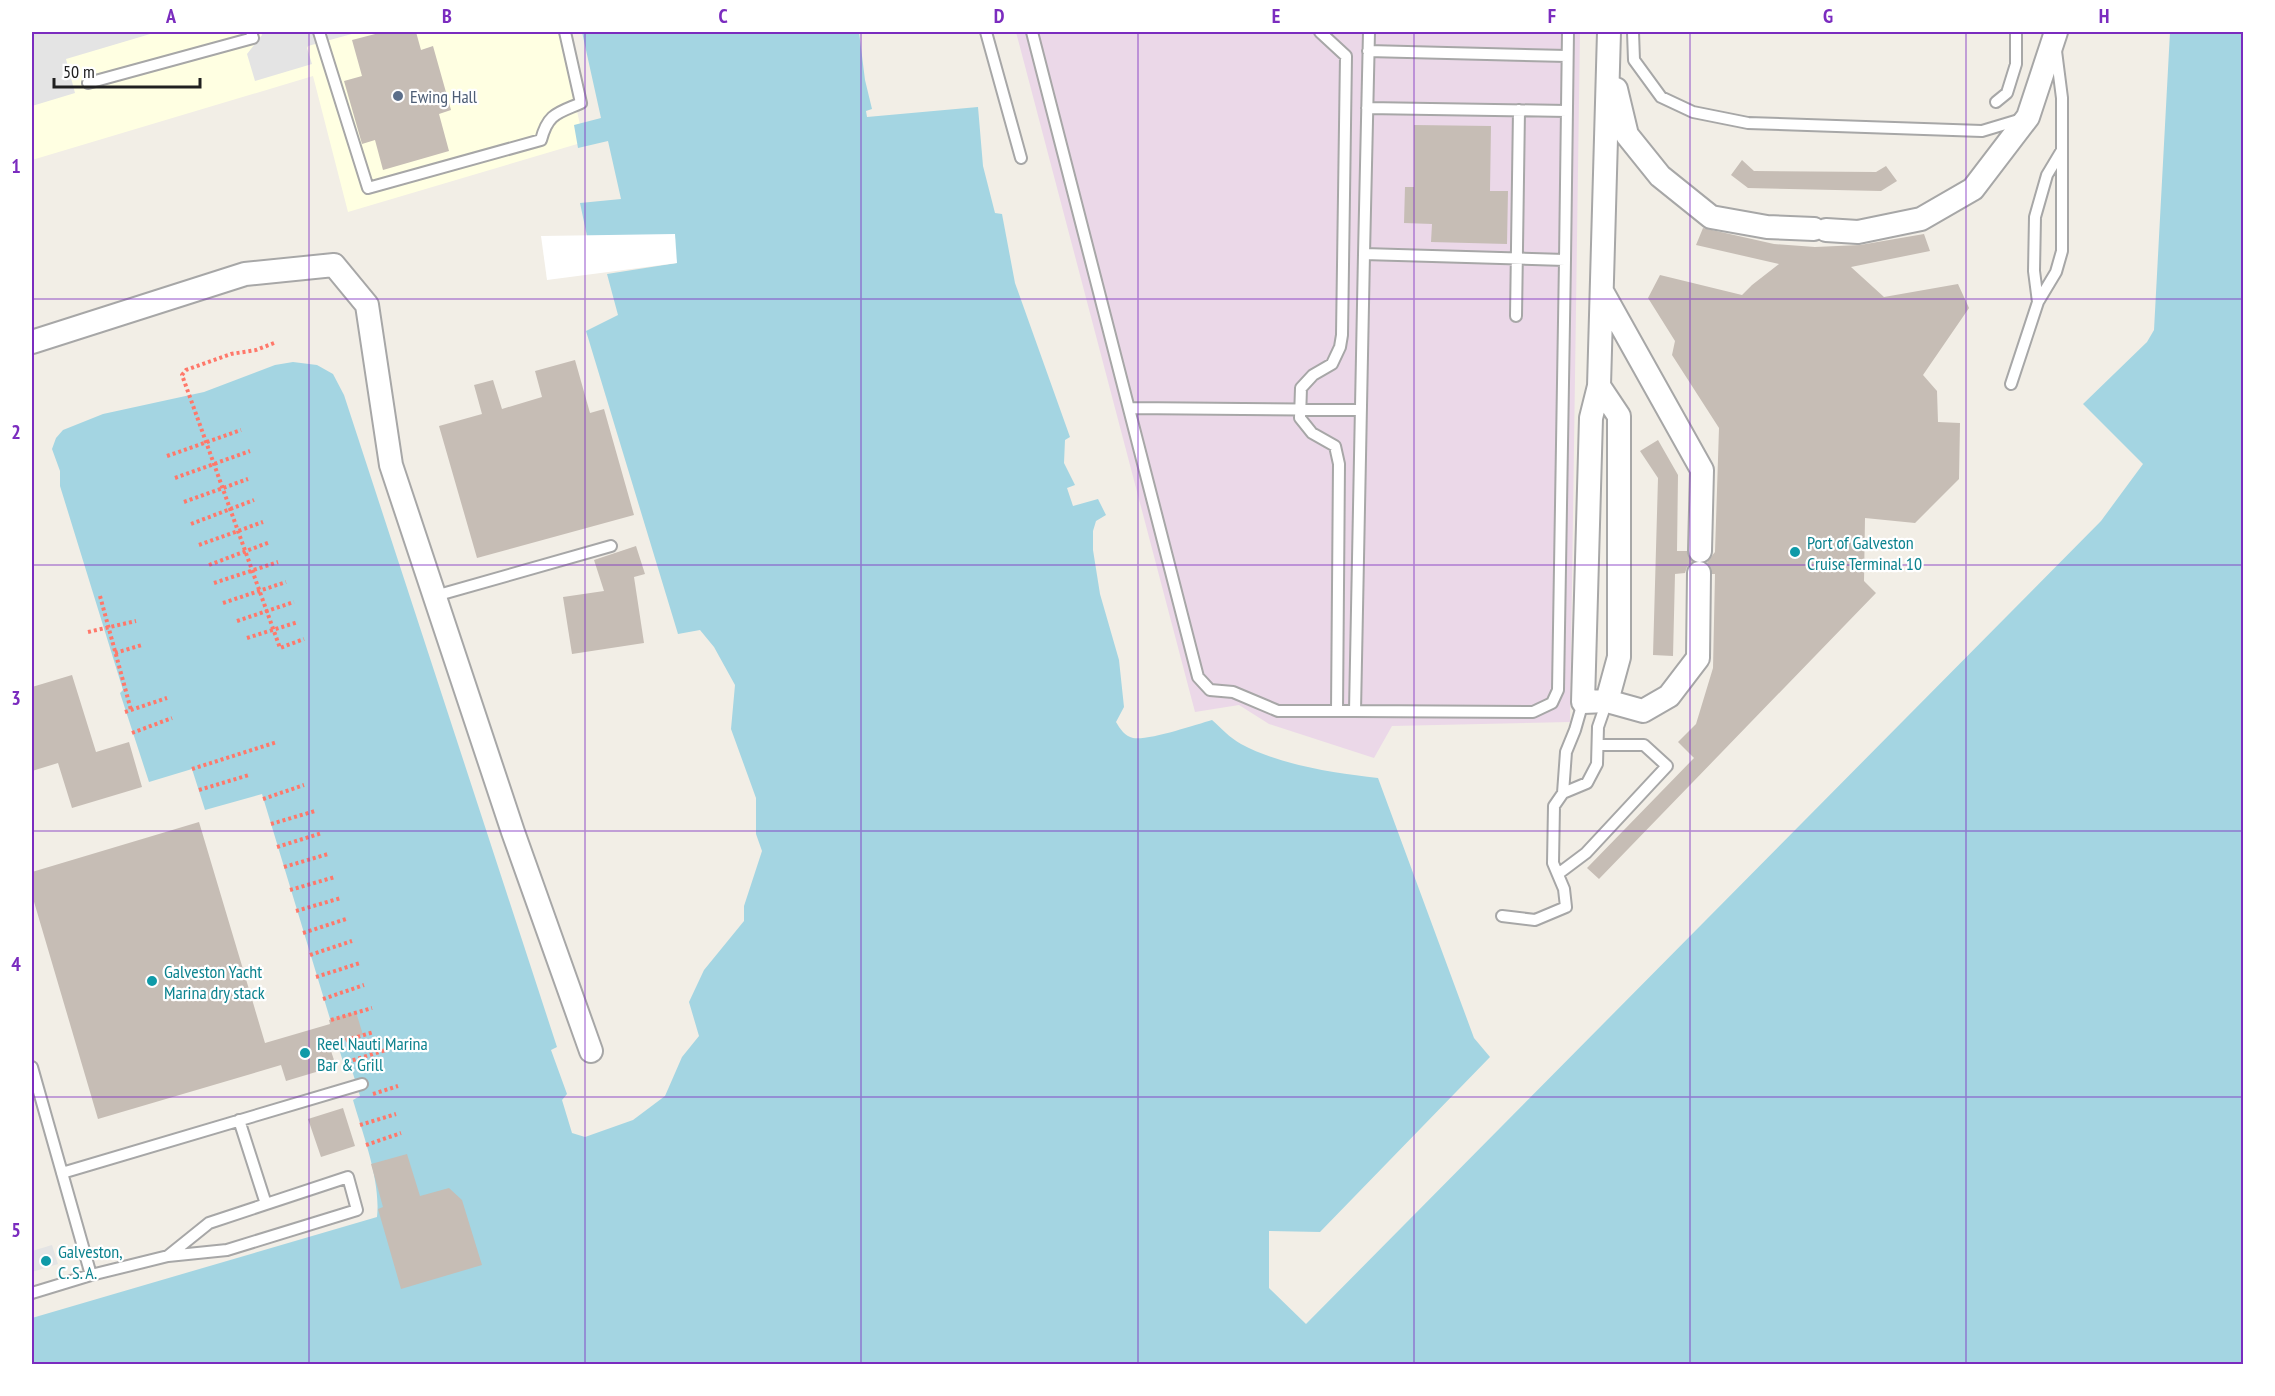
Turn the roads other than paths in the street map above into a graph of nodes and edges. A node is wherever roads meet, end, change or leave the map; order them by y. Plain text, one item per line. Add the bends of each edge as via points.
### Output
1 (251, 32) edge
2 (320, 32) edge
3 (565, 32) edge
4 (986, 32) edge
5 (1032, 32) edge
6 (1320, 32) edge
7 (1368, 32) edge
8 (1568, 32) edge
9 (1609, 32) edge
10 (1633, 32) edge
11 (2016, 32) edge
12 (2055, 35) edge
13 (1368, 51) junction
14 (1567, 56) junction
15 (1608, 58) junction
16 (88, 83) dead end
17 (1995, 102) dead end
18 (1367, 108) junction
19 (1519, 110) junction
20 (1567, 111) junction
21 (2028, 117) junction
22 (2062, 150) junction
23 (1021, 158) dead end
24 (1365, 254) junction
25 (1518, 259) junction
26 (1565, 260) junction
27 (1603, 292) junction
28 (2037, 302) junction
29 (1516, 316) dead end
30 (32, 342) edge
31 (2011, 384) dead end
32 (1599, 386) junction
33 (1129, 408) junction
34 (1300, 409) junction
35 (1361, 410) junction
36 (611, 546) dead end
37 (435, 596) junction
38 (1607, 700) junction
39 (1583, 702) junction
40 (1337, 711) junction
41 (1354, 711) junction
42 (1598, 745) junction
43 (1563, 793) junction
44 (1558, 874) junction
45 (1502, 916) dead end
46 (591, 1051) dead end
47 (32, 1067) edge
48 (362, 1084) dead end
49 (239, 1120) junction
50 (62, 1173) junction
51 (266, 1204) junction
52 (168, 1256) junction
53 (91, 1275) junction
54 (32, 1293) edge

1 - 16 lane via 253,38
2 - 3 lane via 368,188 541,140 545,124 552,116 581,103
4 - 23 lane
5 - 33 lane
6 - 34 lane via 1346,56 1342,335 1332,364 1301,388
7 - 13 lane
8 - 14 lane
9 - 15 street
10 - 21 lane via 1634,60 1661,97 1693,112 1748,123 1982,131
11 - 17 lane via 2016,64 2007,93
12 - 21 street
12 - 22 lane via 2062,98
13 - 14 lane
13 - 18 lane
14 - 20 lane
15 - 21 street via 1627,135 1660,176 1712,217 1767,227 1858,232 1921,219 1973,189
15 - 27 street
18 - 19 lane
18 - 24 lane
19 - 20 lane
19 - 25 lane
20 - 26 lane
22 - 28 lane via 2047,175 2035,217
22 - 28 lane via 2062,251 2056,272
24 - 25 lane
24 - 35 lane
25 - 26 lane
25 - 29 lane
26 - 41 lane via 1558,690 1552,704 1533,712
27 - 32 street
27 - 38 street via 1702,470 1698,658 1669,696 1643,711
28 - 31 lane
30 - 37 street via 245,274 334,265 367,305 391,465
32 - 38 street via 1619,416 1619,657
32 - 39 street via 1591,418
33 - 34 lane
33 - 40 lane via 1198,677 1210,690 1233,692 1278,711
34 - 35 lane
34 - 40 lane via 1300,418 1312,433 1335,446 1339,464
35 - 41 lane
36 - 37 lane
37 - 46 street
38 - 39 street
38 - 42 lane via 1598,727
39 - 43 lane via 1566,752
40 - 41 lane
42 - 43 lane via 1598,764 1587,783
42 - 44 lane via 1644,745 1667,766 1586,853
43 - 44 lane via 1554,806 1553,863
44 - 45 lane via 1566,908 1535,920
47 - 50 lane
48 - 49 lane
49 - 50 lane
49 - 51 lane
50 - 53 lane
51 - 52 lane via 208,1223
51 - 52 lane via 348,1177 357,1210 227,1250
52 - 53 lane
53 - 54 lane

